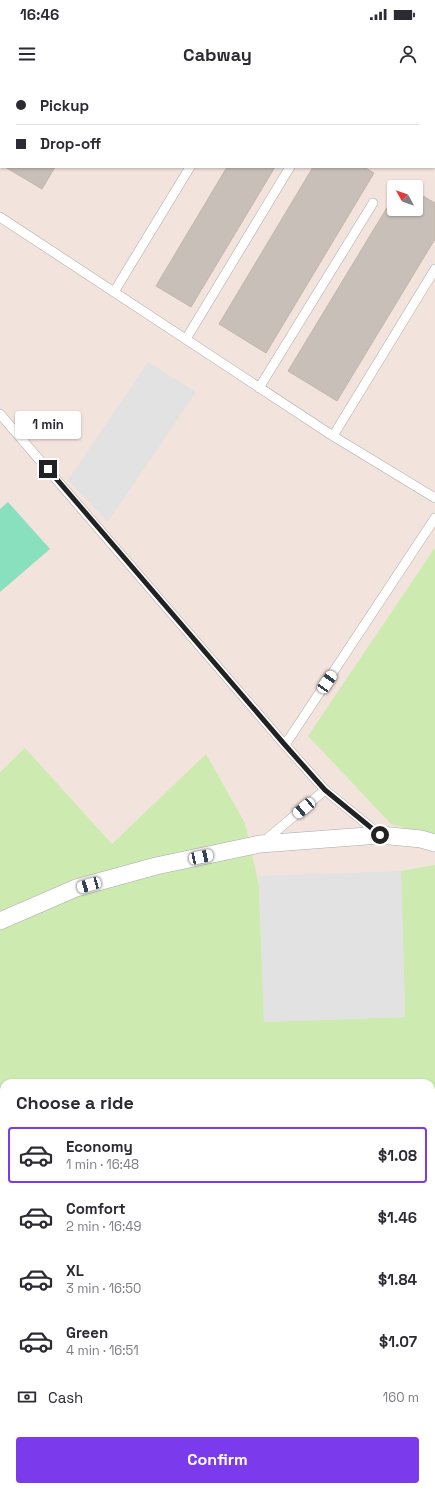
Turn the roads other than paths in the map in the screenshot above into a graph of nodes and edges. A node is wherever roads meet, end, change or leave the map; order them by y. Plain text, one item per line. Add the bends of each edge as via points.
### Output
1 (189, 168) edge
2 (289, 168) edge
3 (373, 203) dead end
4 (0, 217) edge
5 (435, 269) edge
6 (114, 292) junction
7 (186, 340) junction
8 (259, 388) junction
9 (0, 414) edge
10 (333, 436) junction
11 (435, 498) edge
12 (435, 518) edge
13 (285, 745) junction
14 (325, 790) junction
15 (380, 835) junction
16 (435, 843) edge
17 (260, 844) junction
18 (0, 922) edge

1 - 6 lane
2 - 7 lane
3 - 8 lane
4 - 6 lane
5 - 10 lane
6 - 7 lane
7 - 8 lane
8 - 10 lane
9 - 13 lane
10 - 11 lane
12 - 13 lane
13 - 14 lane
14 - 15 lane
14 - 17 lane
15 - 16 street
15 - 17 street
17 - 18 street via 156,866 76,888

